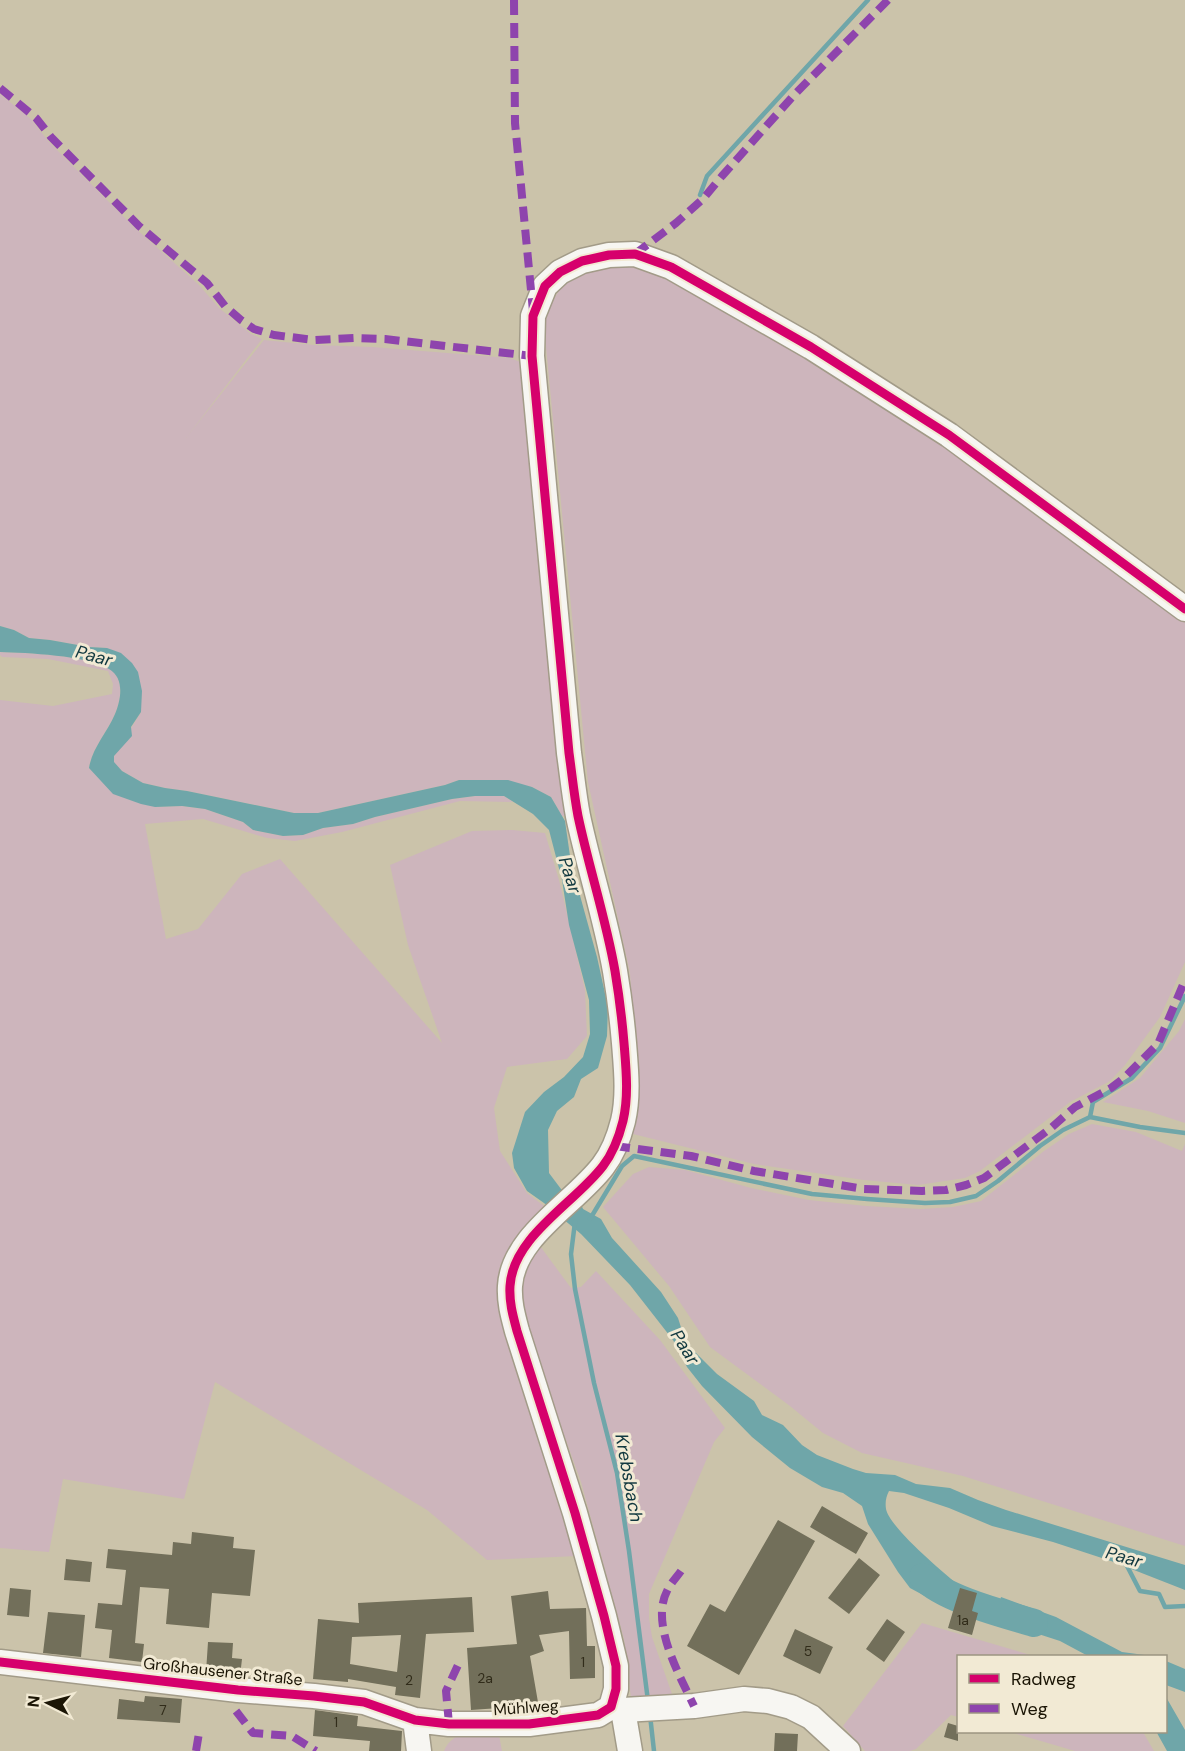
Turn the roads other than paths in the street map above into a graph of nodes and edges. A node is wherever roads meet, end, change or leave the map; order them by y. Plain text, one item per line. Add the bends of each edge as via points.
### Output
1 (1185, 609) edge
2 (0, 1662) edge
3 (624, 1708) junction
4 (416, 1720) junction
5 (440, 1724) junction
6 (419, 1751) edge
7 (431, 1751) edge
8 (630, 1751) edge
9 (848, 1751) edge

1 - 3 street via 949,435 811,347 671,267 635,254 609,255 582,261 560,272 545,286 533,315 532,356 568,753 578,815 615,969 626,1064 624,1119 615,1146 604,1166 539,1230 523,1252 513,1270 511,1306 604,1616 616,1666 616,1689
2 - 4 street, Großhausener Straße via 364,1702
3 - 5 street, Mühlweg via 529,1724
3 - 8 street
3 - 9 street, Mühlweg via 768,1701 811,1718
4 - 5 street, Großhausener Straße
4 - 6 street
5 - 7 street

